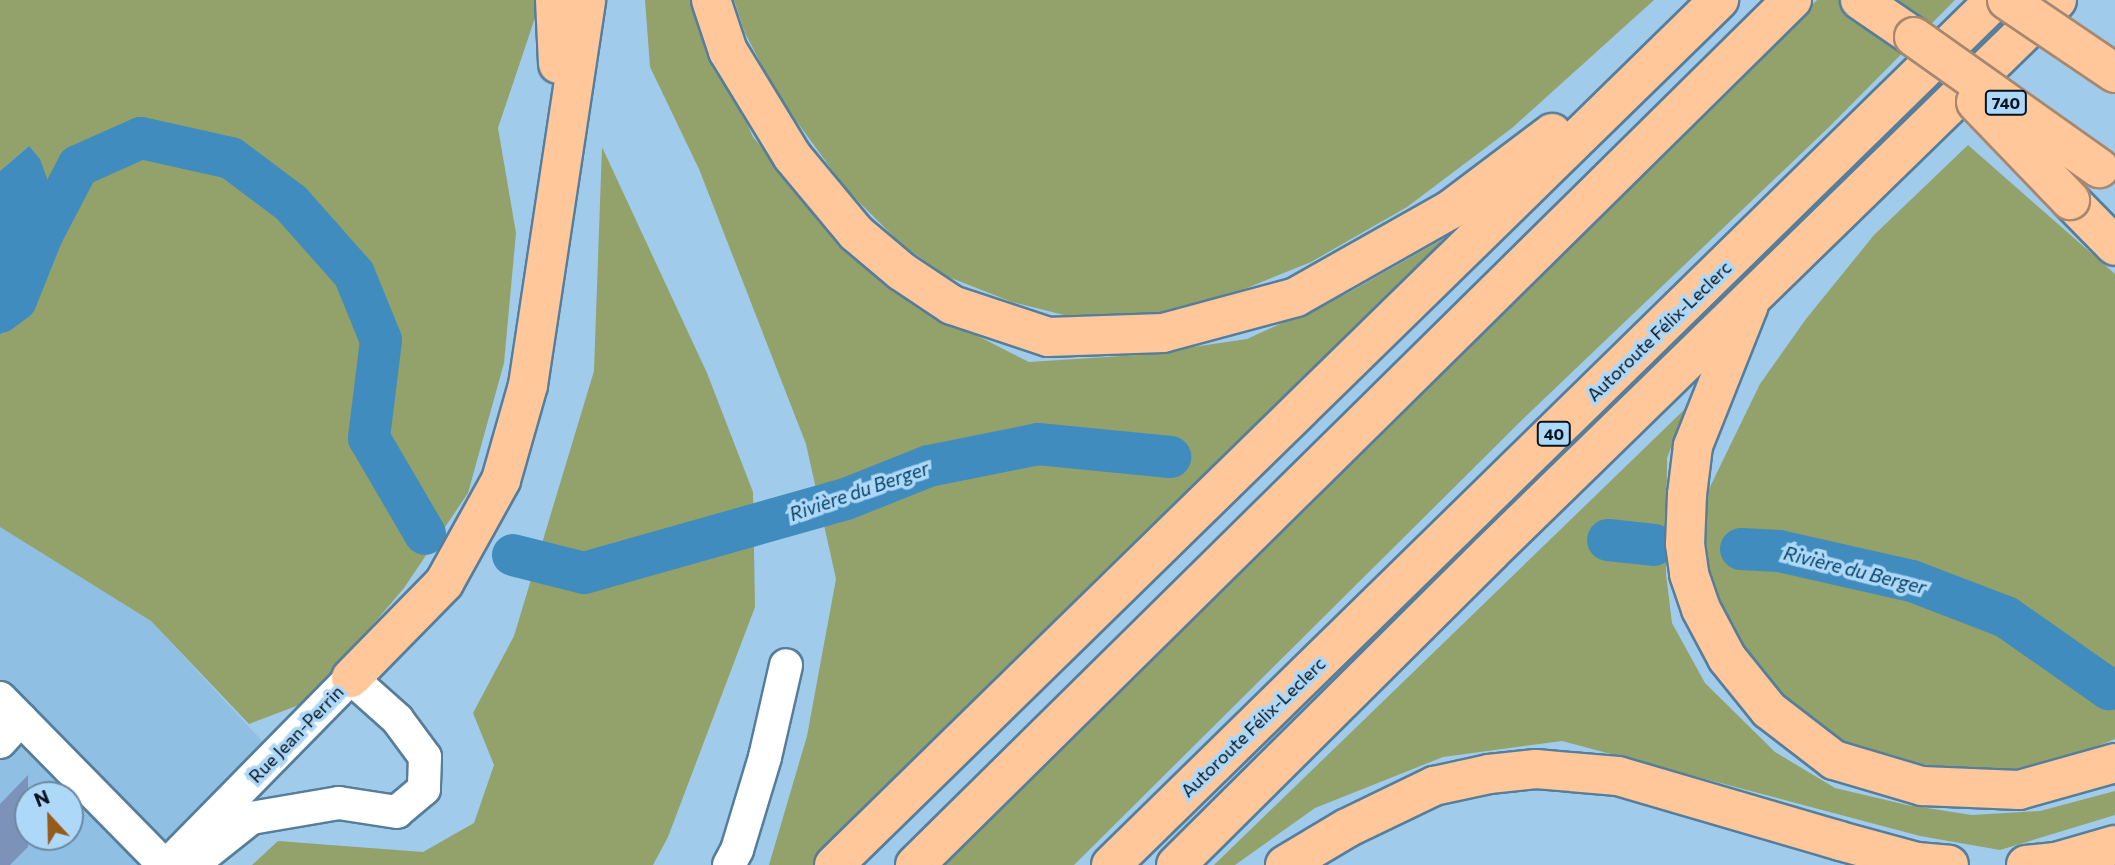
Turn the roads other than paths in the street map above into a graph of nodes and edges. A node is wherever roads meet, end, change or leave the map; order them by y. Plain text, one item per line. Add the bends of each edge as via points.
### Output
1 (555, 0) edge
2 (586, 0) edge
3 (711, 0) edge
4 (1718, 0) edge
5 (1791, 0) edge
6 (1860, 0) edge
7 (1995, 0) edge
8 (2007, 0) edge
9 (2057, 0) edge
10 (1683, 35) junction
11 (1914, 37) junction
12 (2115, 74) edge
13 (2107, 174) edge
14 (550, 243) junction
15 (2115, 246) edge
16 (1753, 295) junction
17 (786, 665) dead end
18 (351, 678) junction
19 (7, 720) edge
20 (2115, 763) edge
21 (2115, 845) edge
22 (165, 865) edge
23 (192, 865) edge
24 (729, 865) edge
25 (834, 865) edge
26 (915, 865) edge
27 (1111, 865) edge
28 (1176, 865) edge
29 (1285, 865) edge
30 (1949, 865) edge
31 (2026, 865) edge

1 - 14 highway via 558,56
2 - 14 highway
3 - 10 highway via 728,51 792,156 856,233 901,271 953,305 1048,337 1163,333 1296,297 1450,210
4 - 10 highway
5 - 26 highway
6 - 11 highway, 740
7 - 27 highway, Autoroute Félix-Leclerc / 40
8 - 12 highway, bridge
9 - 16 highway
10 - 25 highway
11 - 13 highway, 740, bridge
11 - 15 highway, bridge
14 - 18 highway via 528,386 501,480 444,583
16 - 20 highway via 1693,446 1687,495 1689,574 1727,659 1769,710 1834,760 1922,786 2019,790
16 - 28 highway
17 - 24 street via 765,757
18 - 22 street, Rue Jean-Perrin
18 - 23 street, Rue Jean-Perrin via 397,719 425,757 424,789 397,812 339,803 251,818
19 - 22 street
21 - 31 highway via 2056,862
29 - 30 highway via 1347,828 1434,786 1536,769 1618,776 1853,845 1917,862

